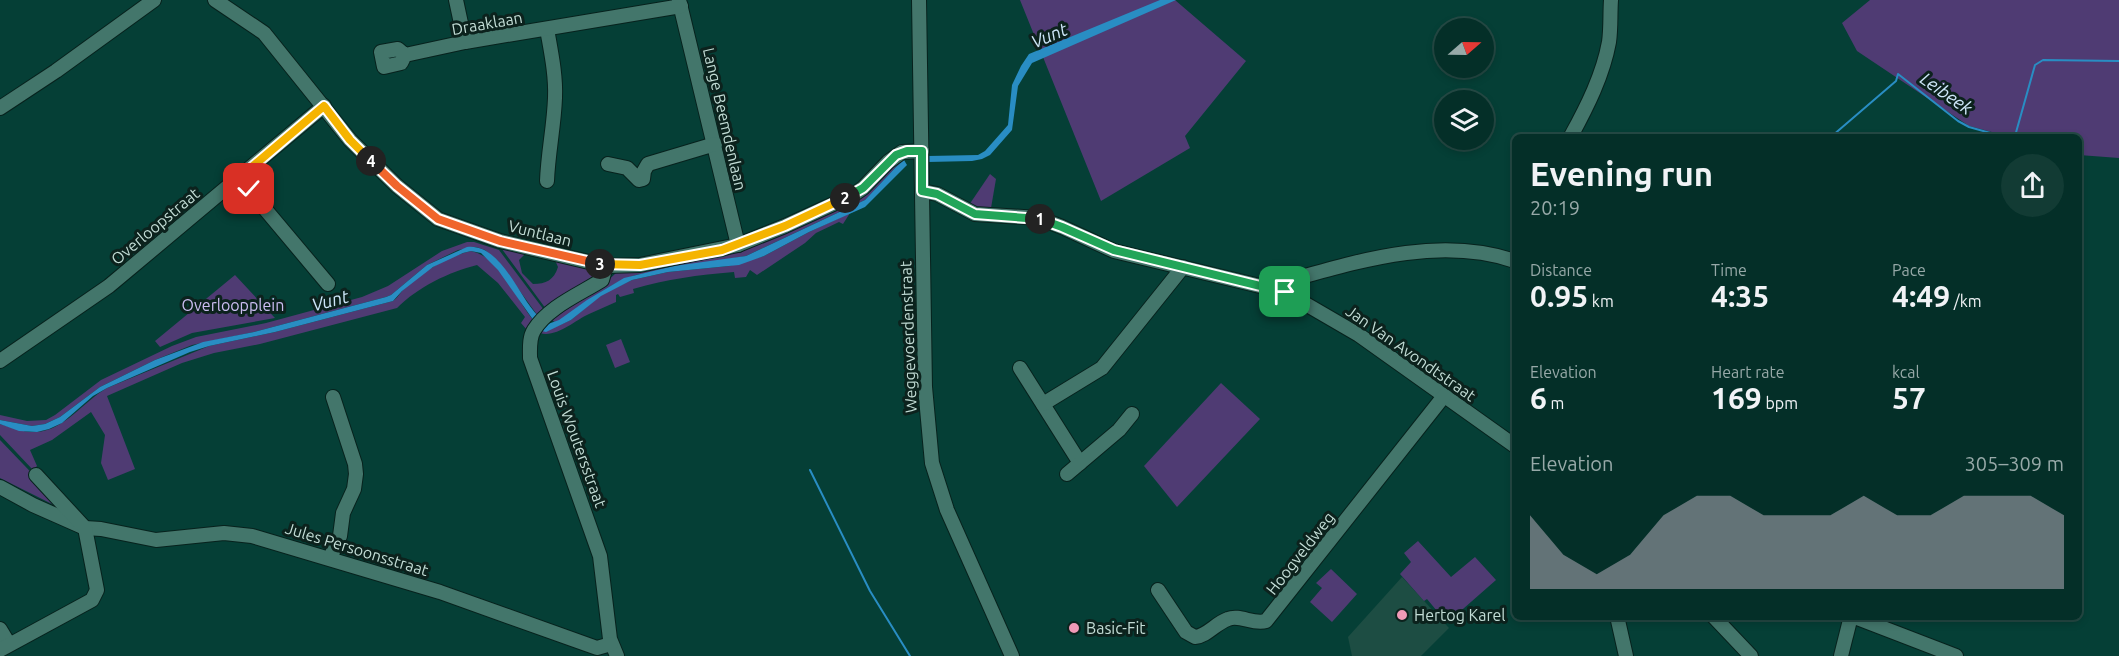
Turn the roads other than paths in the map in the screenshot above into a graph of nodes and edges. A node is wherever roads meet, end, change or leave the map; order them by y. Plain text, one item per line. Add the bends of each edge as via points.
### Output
1 (154, 0) edge
2 (215, 0) edge
3 (456, 0) edge
4 (919, 0) edge
5 (1611, 0) edge
6 (680, 3) edge
7 (547, 29) junction
8 (465, 42) junction
9 (405, 55) dead end
10 (324, 106) junction
11 (0, 108) edge
12 (1572, 134) edge
13 (715, 144) junction
14 (922, 157) junction
15 (608, 164) dead end
16 (239, 178) junction
17 (547, 182) dead end
18 (922, 191) junction
19 (738, 245) junction
20 (1512, 260) edge
21 (606, 266) junction
22 (1183, 267) junction
23 (328, 284) dead end
24 (1285, 292) junction
25 (0, 361) edge
26 (1020, 368) dead end
27 (1444, 396) junction
28 (333, 397) dead end
29 (1043, 404) junction
30 (1132, 414) dead end
31 (1512, 444) edge
32 (1080, 463) junction
33 (1067, 474) dead end
34 (36, 475) dead end
35 (0, 487) edge
36 (85, 528) junction
37 (330, 558) junction
38 (1158, 590) dead end
39 (1618, 620) edge
40 (1717, 620) edge
41 (1850, 620) edge
42 (1862, 620) edge
43 (0, 628) edge
44 (4, 647) edge
45 (614, 650) edge
46 (1012, 656) edge
47 (1626, 656) edge
48 (1751, 656) edge
49 (1841, 656) edge
50 (1956, 656) edge

1 - 11 street
2 - 10 street, Vuntlaan via 264,33
3 - 8 street
4 - 14 street, Weggevoerdenstraat
5 - 12 street via 1604,60 1592,96
6 - 7 street, Draaklaan
6 - 13 street, Lange Beemdenlaan
7 - 8 street, Draaklaan
7 - 17 street via 555,98
8 - 9 street, Draaklaan
10 - 16 street, Overloopstraat
10 - 21 street, Vuntlaan via 350,140 438,219 500,241
13 - 15 street via 648,164 639,180 627,168
13 - 19 street, Lange Beemdenlaan
14 - 18 street, Weggevoerdenstraat
14 - 19 street, Vuntlaan via 902,152 853,195
16 - 23 street
16 - 25 street, Overloopstraat via 109,286
18 - 22 street, Jan Van Avondtstraat via 937,194 975,214 1039,218 1114,250
18 - 46 street, Weggevoerdenstraat via 925,387 932,463 944,502
19 - 21 street, Vuntlaan via 640,265
20 - 24 street via 1458,250 1428,250 1364,260 1298,278
21 - 45 street, Louis Woutersstraat via 602,280 546,316 530,341 530,357 600,556
22 - 24 street, Jan Van Avondtstraat
22 - 29 street via 1102,368
24 - 27 street, Jan Van Avondtstraat via 1359,334
26 - 29 street
27 - 31 street, Jan Van Avondtstraat
27 - 38 street, Hoogveldweg via 1269,619 1259,623 1228,619 1195,637 1186,632
28 - 37 street via 356,474
29 - 32 street
30 - 32 street
32 - 33 street
34 - 36 street
35 - 36 street, Jules Persoonsstraat
36 - 37 street, Jules Persoonsstraat via 156,540 237,533
36 - 44 street via 97,584 95,596
37 - 45 street, Jules Persoonsstraat via 597,648
39 - 47 street
40 - 48 street
41 - 49 street
42 - 50 street
43 - 44 street

